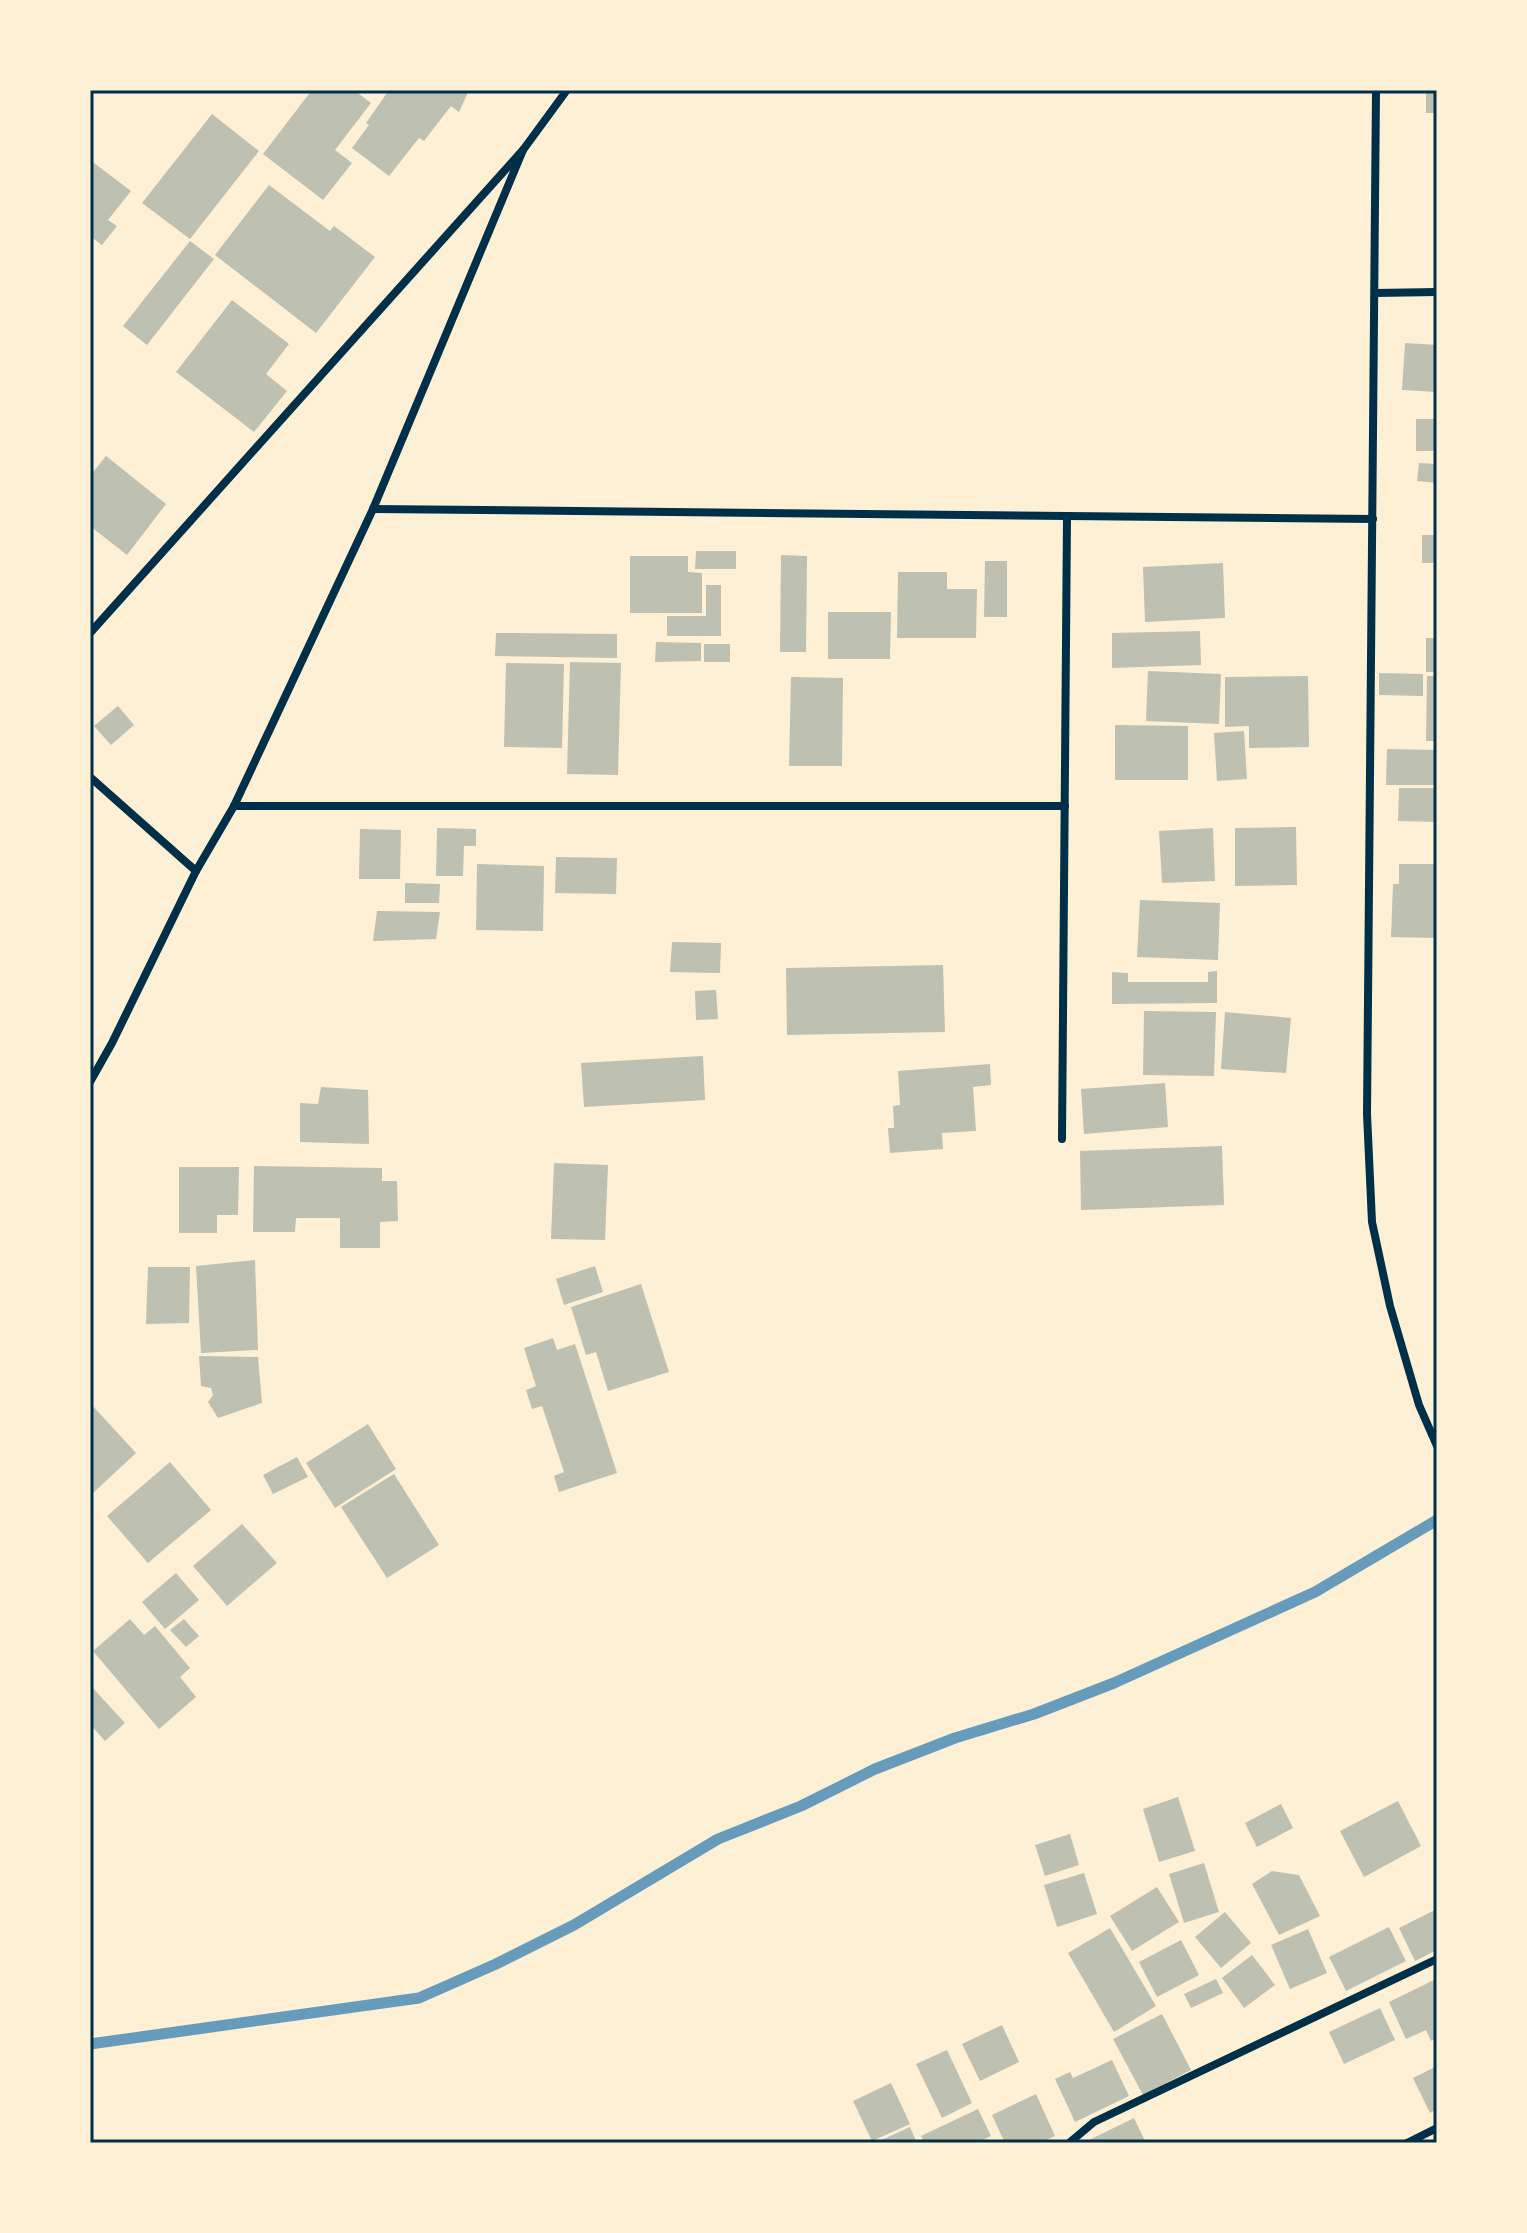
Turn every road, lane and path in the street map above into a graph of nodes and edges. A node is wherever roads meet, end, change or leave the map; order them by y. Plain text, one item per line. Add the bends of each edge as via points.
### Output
1 (567, 90) edge
2 (1376, 90) edge
3 (523, 150) junction
4 (1437, 292) edge
5 (1375, 293) junction
6 (373, 509) junction
7 (1067, 517) junction
8 (1373, 519) junction
9 (90, 633) edge
10 (90, 777) edge
11 (234, 806) junction
12 (1065, 806) junction
13 (196, 871) junction
14 (90, 1082) edge
15 (1062, 1139) dead end
16 (1437, 1446) edge
17 (1437, 1959) edge
18 (1437, 2128) edge
19 (1069, 2143) edge
20 (1407, 2143) edge

1 - 3 street
2 - 5 street
3 - 6 street
3 - 9 street
4 - 5 street
5 - 8 street
6 - 7 street
6 - 11 street
7 - 8 street
7 - 12 street
8 - 16 street via 1367,1114 1372,1222 1390,1306 1419,1405
10 - 13 street
11 - 12 street
11 - 13 street
12 - 15 street
13 - 14 street
17 - 19 street via 1094,2122
18 - 20 street

